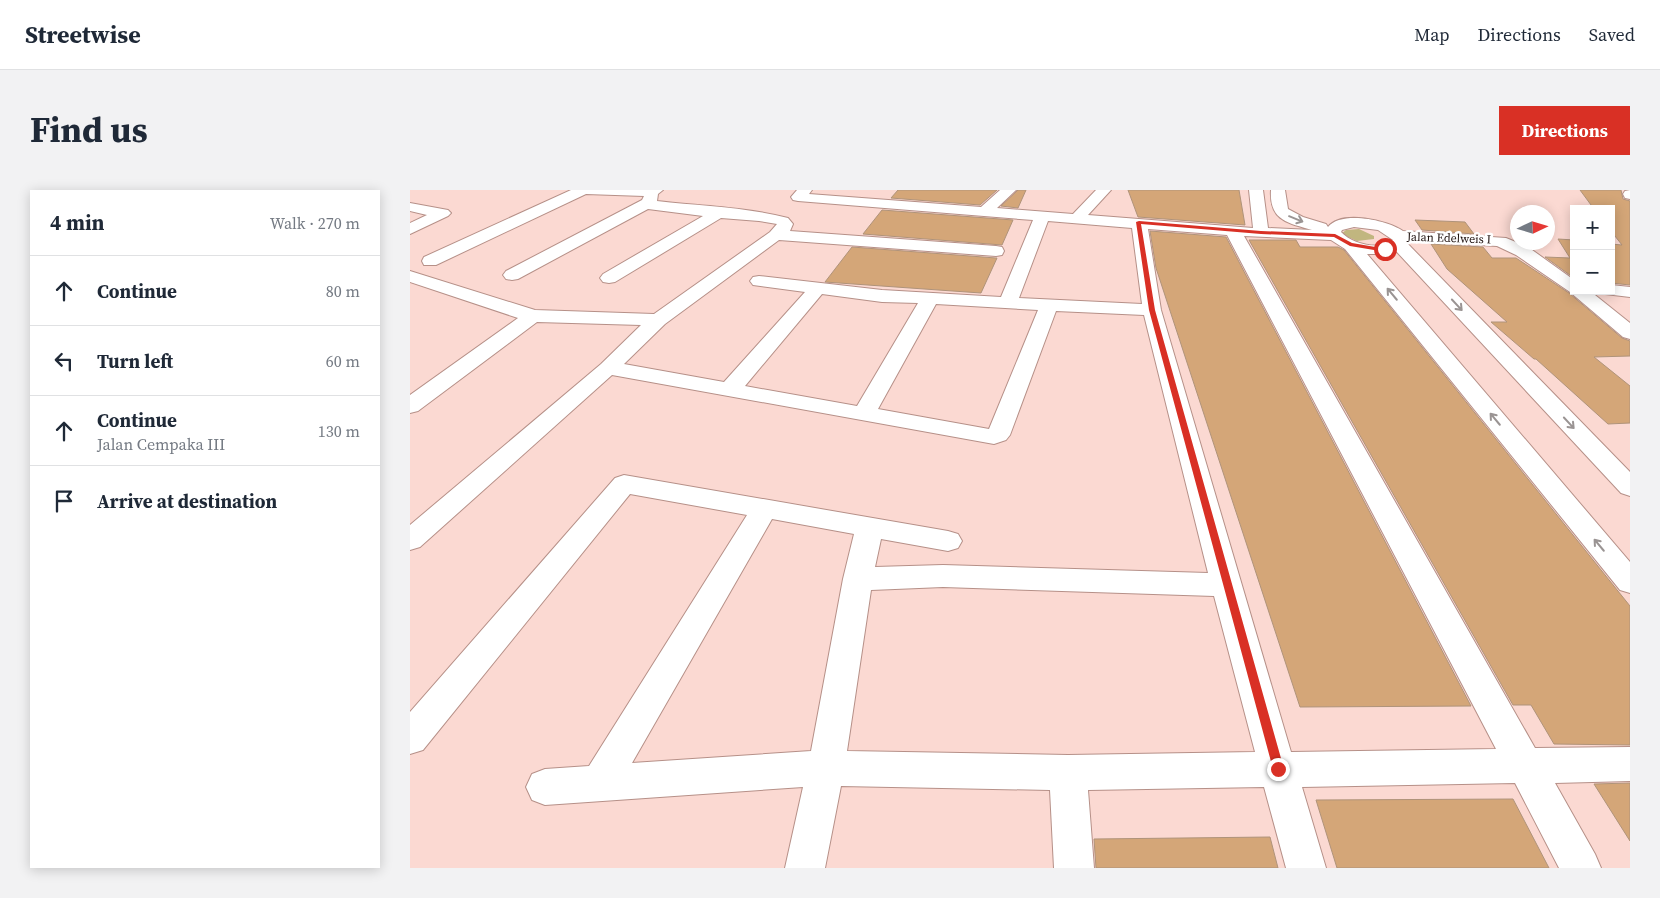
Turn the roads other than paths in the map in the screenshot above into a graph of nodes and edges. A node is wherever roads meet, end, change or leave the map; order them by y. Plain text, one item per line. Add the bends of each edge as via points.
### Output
1 (585, 190) edge
2 (805, 190) edge
3 (912, 190) edge
4 (1010, 190) edge
5 (1104, 190) edge
6 (1256, 190) edge
7 (1278, 190) edge
8 (652, 195) edge
9 (893, 203) junction
10 (410, 207) edge
11 (986, 210) junction
12 (718, 213) junction
13 (1042, 217) junction
14 (1076, 218) junction
15 (1139, 222) junction
16 (410, 229) edge
17 (1232, 230) junction
18 (1261, 233) junction
19 (776, 235) junction
20 (1339, 236) junction
21 (1400, 240) junction
22 (996, 251) dead end
23 (430, 261) dead end
24 (512, 275) dead end
25 (410, 276) edge
26 (609, 278) dead end
27 (759, 281) dead end
28 (1570, 284) edge
29 (818, 288) junction
30 (1615, 290) edge
31 (1630, 292) edge
32 (1584, 295) edge
33 (930, 299) junction
34 (1008, 302) junction
35 (1049, 305) junction
36 (1152, 310) junction
37 (533, 316) junction
38 (658, 320) junction
39 (1628, 329) edge
40 (608, 368) junction
41 (730, 389) junction
42 (410, 406) edge
43 (863, 415) junction
44 (1630, 487) edge
45 (764, 509) junction
46 (870, 527) junction
47 (410, 540) edge
48 (948, 541) dead end
49 (858, 579) junction
50 (1630, 582) edge
51 (1226, 585) junction
52 (410, 738) edge
53 (1630, 764) edge
54 (1526, 766) junction
55 (826, 768) junction
56 (1278, 769) junction
57 (1068, 773) junction
58 (600, 783) junction
59 (545, 787) dead end
60 (805, 868) edge
61 (1074, 868) edge
62 (1306, 868) edge
63 (1582, 868) edge

1 - 8 street
1 - 23 street
2 - 9 street via 798,197
3 - 9 street
4 - 11 street
5 - 14 street
6 - 18 street
7 -> 20 street via 1279,206 1286,216
8 - 12 street via 658,207
8 - 24 street
9 - 11 street
10 - 16 street via 443,213
11 - 13 street
12 - 19 street via 783,221 784,228
12 - 26 street
13 - 14 street
13 - 34 street
14 - 15 street
15 - 17 street
15 - 36 street
17 - 18 street
17 - 54 street
18 - 20 street
19 - 22 street
19 - 38 street
20 - 21 street via 1374,249 1394,247
20 - 21 street via 1335,227 1364,223 1383,227
50 -> 20 street
21 - 28 street, Jalan Edelweis I via 1500,241 1522,251
21 -> 44 street
25 - 37 street
27 - 29 street
29 - 33 street
29 - 41 street
30 - 31 street
32 - 39 street, Jalan Edelweis I
33 - 34 street
33 - 43 street
34 - 35 street
35 - 36 street
35 - 43 street via 998,436 988,438
36 - 51 street
37 - 38 street
37 - 42 street
38 - 40 street
40 - 41 street
40 - 47 street
41 - 43 street
45 - 46 street
45 - 52 street via 624,484
45 - 58 street
46 - 48 street
46 - 49 street
49 - 51 street via 942,576
49 - 55 street
51 - 56 street
53 - 54 street
54 - 56 street
54 - 63 street
55 - 57 street
55 - 58 street
55 - 60 street
56 - 57 street
56 - 62 street
57 - 61 street
58 - 59 street

